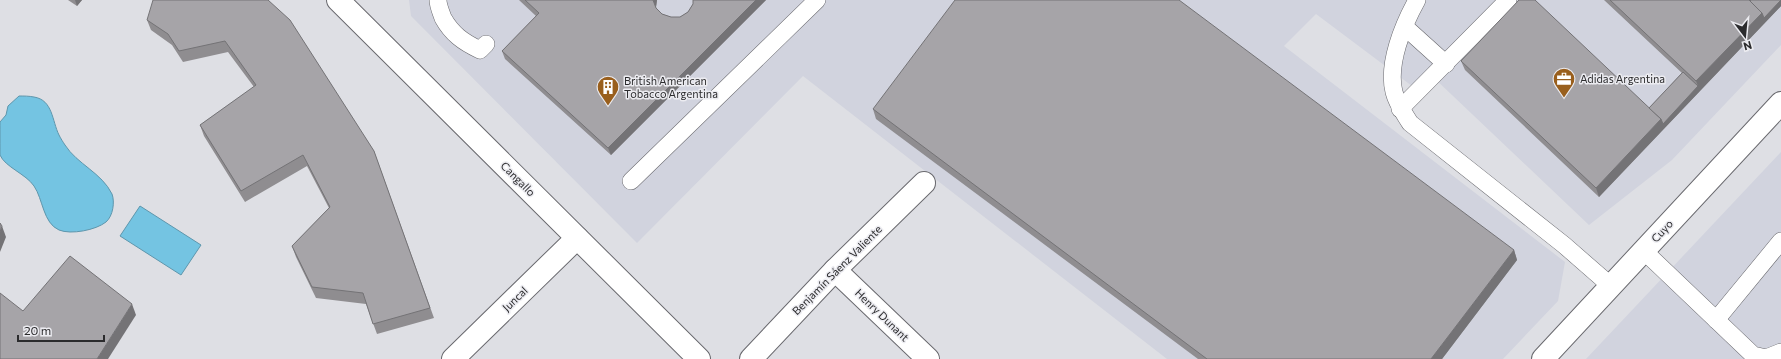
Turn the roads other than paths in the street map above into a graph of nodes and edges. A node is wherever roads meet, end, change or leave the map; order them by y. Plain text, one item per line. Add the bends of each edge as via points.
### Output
1 (438, 0) edge
2 (817, 0) edge
3 (1417, 0) edge
4 (1508, 0) edge
5 (348, 4) edge
6 (1405, 27) junction
7 (486, 44) dead end
8 (1446, 64) junction
9 (1781, 103) edge
10 (1400, 108) junction
11 (632, 181) dead end
12 (924, 183) dead end
13 (577, 238) junction
14 (1781, 241) edge
15 (1644, 251) junction
16 (835, 270) junction
17 (1611, 286) junction
18 (1716, 320) junction
19 (1781, 352) edge
20 (453, 359) edge
21 (699, 359) edge
22 (751, 359) edge
23 (928, 359) edge
24 (1543, 359) edge

1 - 7 lane via 441,13 450,30 480,50
2 - 11 lane
3 - 6 lane
4 - 8 lane
5 - 13 street, Cangallo
6 - 8 lane
6 - 10 lane via 1392,70 1394,92
8 - 10 lane
9 - 15 street, Cuyo
10 - 17 lane via 1410,123 1564,245
12 - 16 street, Benjamín Sáenz Valiente
13 - 20 street, Juncal
13 - 21 street, Cangallo
14 - 18 lane
15 - 17 street, Cuyo
15 - 18 lane
16 - 22 street, Benjamín Sáenz Valiente
16 - 23 street, Henry Dunant
17 - 24 street, Cuyo
18 - 19 lane via 1753,355 1766,358

